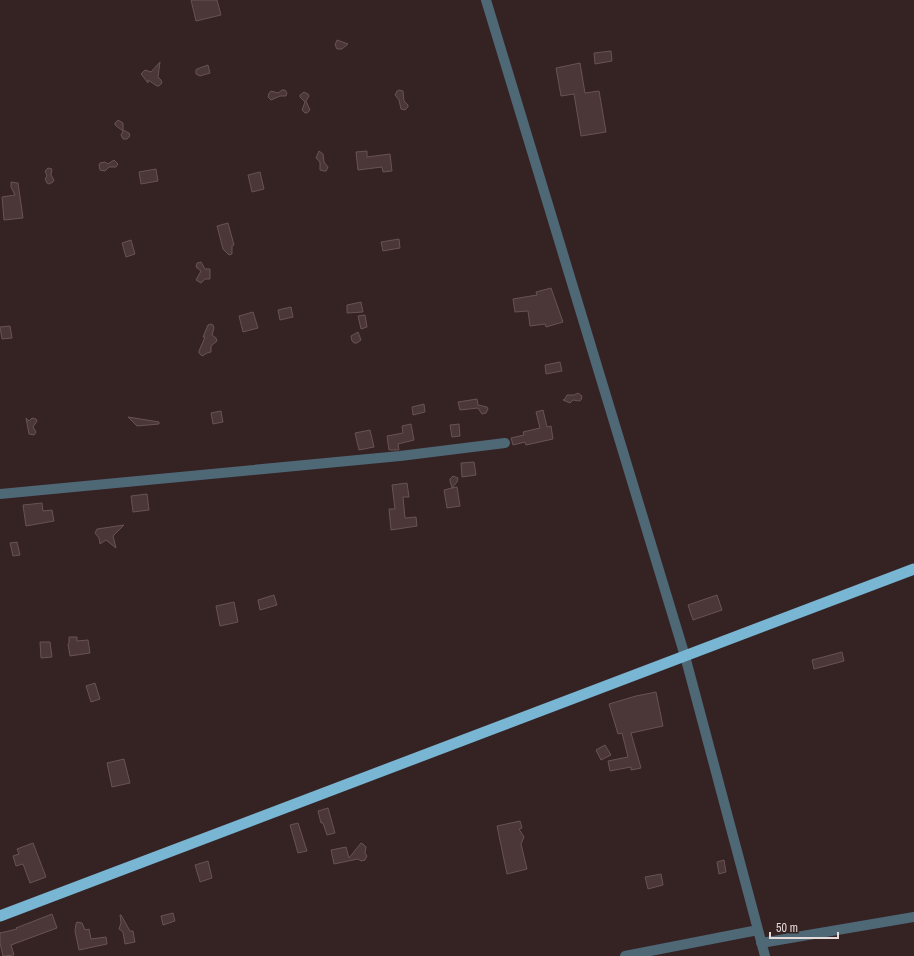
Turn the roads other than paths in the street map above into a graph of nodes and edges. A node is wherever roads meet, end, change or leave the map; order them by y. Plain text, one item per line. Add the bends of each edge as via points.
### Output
1 (486, 0) edge
2 (505, 443) dead end
3 (0, 494) edge
4 (914, 570) edge
5 (685, 656) junction
6 (0, 916) edge
7 (914, 917) edge
8 (758, 930) junction
9 (761, 943) junction
10 (625, 956) edge
11 (765, 956) edge

1 - 5 street
2 - 3 street
4 - 5 highway
5 - 6 highway
5 - 8 street
7 - 9 street
8 - 9 street
8 - 10 street
9 - 11 street

